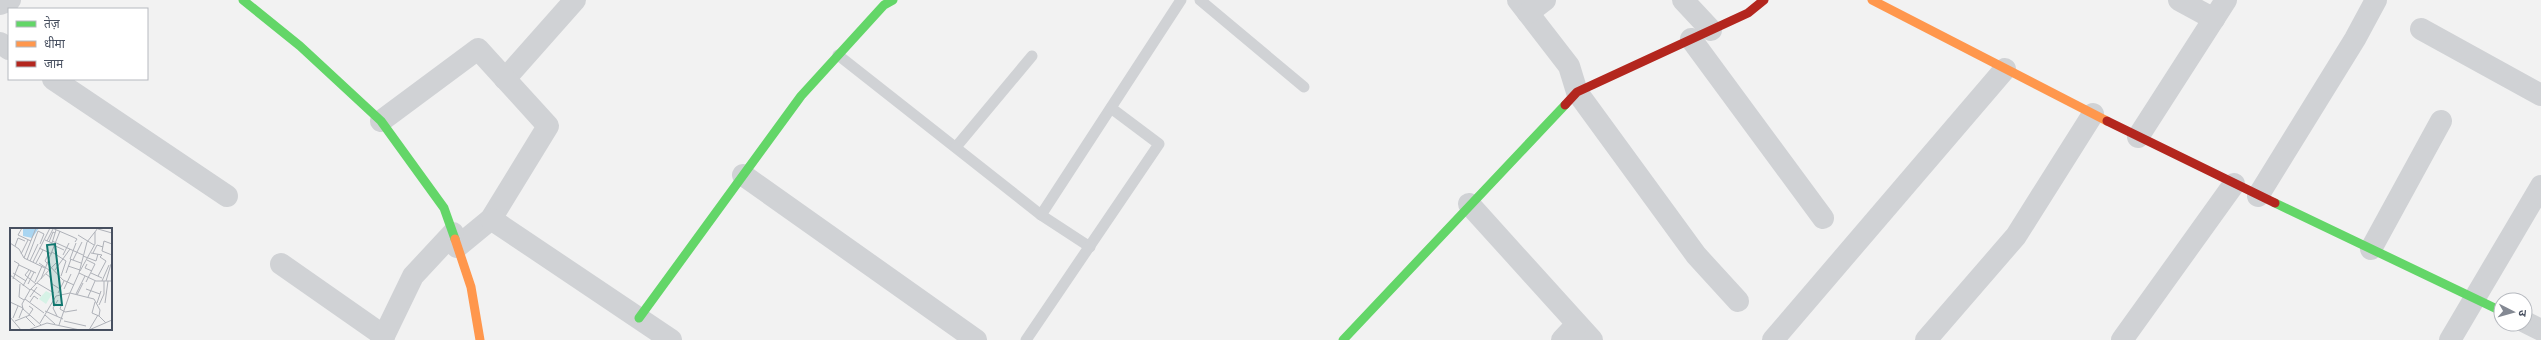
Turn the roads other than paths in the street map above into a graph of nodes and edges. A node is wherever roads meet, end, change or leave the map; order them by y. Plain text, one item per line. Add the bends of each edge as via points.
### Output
1 (10, 0) edge
2 (243, 0) edge
3 (575, 0) edge
4 (1181, 0) edge
5 (1200, 0) edge
6 (1545, 0) edge
7 (1683, 0) edge
8 (1764, 0) edge
9 (1872, 0) edge
10 (2179, 0) edge
11 (2226, 0) edge
12 (2376, 0) edge
13 (887, 2) edge
14 (0, 4) edge
15 (1523, 6) edge
16 (2214, 19) junction
17 (1711, 30) junction
18 (2421, 30) dead end
19 (1691, 39) junction
20 (838, 55) junction
21 (1032, 56) dead end
22 (2005, 69) junction
23 (506, 79) junction
24 (54, 80) edge
25 (1304, 87) dead end
26 (1578, 92) junction
27 (2541, 95) edge
28 (1111, 108) junction
29 (2093, 114) junction
30 (381, 121) junction
31 (2441, 121) dead end
32 (2138, 137) junction
33 (956, 148) junction
34 (743, 175) junction
35 (2234, 184) junction
36 (2541, 186) edge
37 (227, 196) dead end
38 (2258, 196) junction
39 (1469, 204) junction
40 (1041, 215) junction
41 (1823, 218) dead end
42 (491, 219) junction
43 (455, 240) junction
44 (1090, 247) junction
45 (2371, 249) junction
46 (280, 264) dead end
47 (2475, 299) junction
48 (1738, 301) dead end
49 (2493, 307) edge
50 (639, 318) junction
51 (1584, 332) edge
52 (383, 338) edge
53 (480, 340) edge
54 (671, 340) edge
55 (976, 340) edge
56 (1026, 340) edge
57 (1343, 340) edge
58 (1562, 340) edge
59 (1773, 340) edge
60 (1926, 340) edge
61 (2122, 340) edge
62 (2450, 340) edge

1 - 14 street
2 - 30 street via 300,46
3 - 23 street
4 - 28 lane
5 - 25 lane
6 - 15 street
7 - 17 street
8 - 17 street via 1748,13
9 - 22 street
10 - 16 street
11 - 16 street
12 - 38 street via 2355,39
13 - 20 street
15 - 26 street via 1569,66
16 - 32 street
17 - 19 street
18 - 27 street
19 - 26 street
19 - 41 street
20 - 33 lane
20 - 34 street via 801,96
21 - 33 lane
22 - 29 street
22 - 59 street
23 - 30 street via 478,49
23 - 42 street via 548,126
24 - 37 street
26 - 39 street
26 - 48 street via 1696,255
28 - 40 lane
28 - 44 lane via 1159,144
29 - 32 street
29 - 60 street via 2016,236
30 - 43 street via 444,208
31 - 45 street
32 - 35 street
33 - 40 lane
34 - 50 street
34 - 55 street
35 - 38 street
35 - 61 street
36 - 47 street
38 - 45 street
39 - 51 street
39 - 57 street
40 - 44 lane
42 - 43 street
42 - 50 street
43 - 52 street via 413,276
43 - 53 street via 471,287
44 - 56 lane
45 - 47 street
46 - 52 street
47 - 49 street
47 - 62 street
50 - 54 street
51 - 58 street

